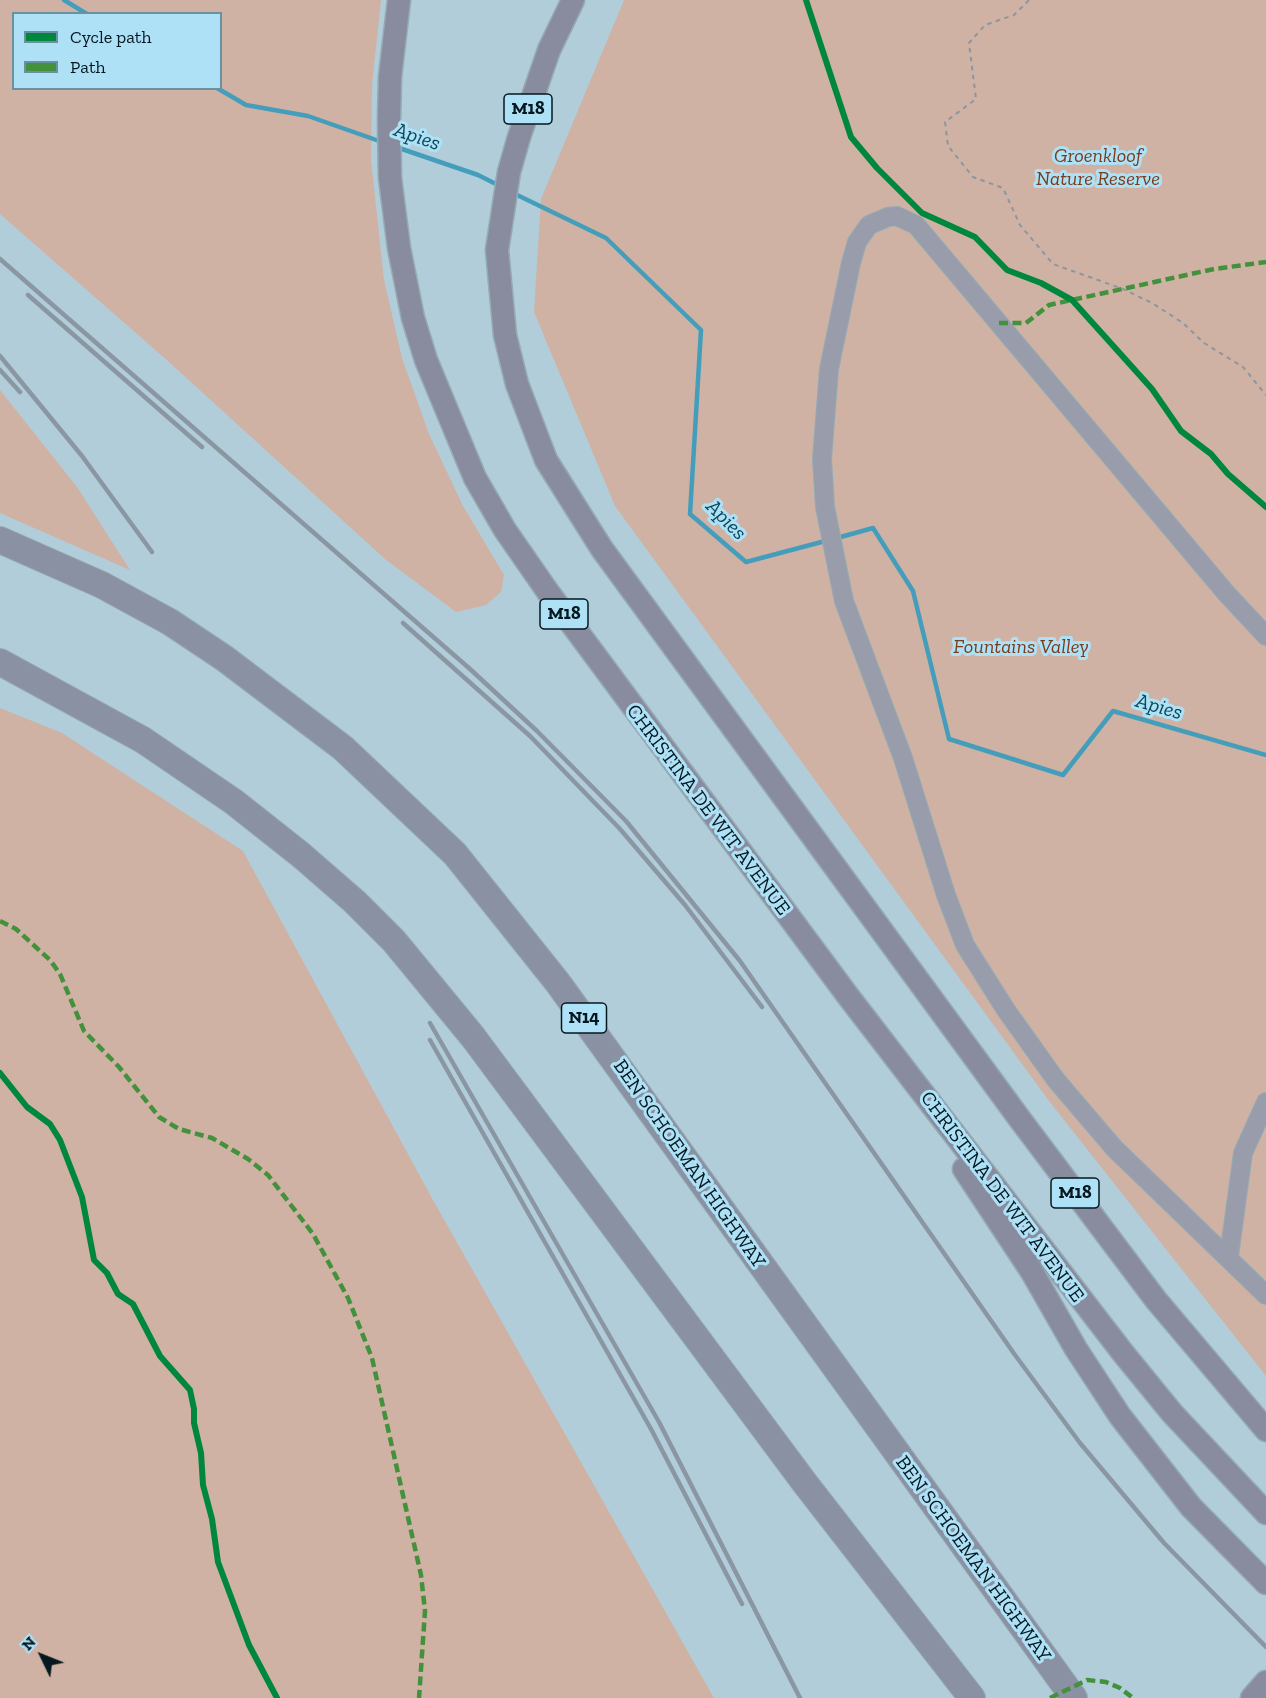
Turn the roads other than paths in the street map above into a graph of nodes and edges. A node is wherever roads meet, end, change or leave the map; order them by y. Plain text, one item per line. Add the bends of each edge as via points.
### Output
1 (571, 2) edge
2 (399, 5) edge
3 (0, 540) edge
4 (1266, 636) edge
5 (0, 662) edge
6 (848, 996) junction
7 (1266, 1102) edge
8 (1228, 1256) junction
9 (1266, 1295) edge
10 (1266, 1430) edge
11 (1266, 1513) edge
12 (1266, 1583) edge
13 (1266, 1682) edge
14 (968, 1692) edge
15 (1074, 1698) edge
16 (1252, 1698) edge

1 - 10 main road, M18 via 549,50 519,137 501,216 498,260 507,345 538,440 571,502 682,660 1156,1300
2 - 6 main road, CHRISTINA DE WIT AVENUE / M18 via 390,77 390,178 399,248 413,318 475,478 555,602
3 - 15 highway, BEN SCHOEMAN HIGHWAY / N14 via 102,585 170,622 224,658 343,748 455,854 565,992
4 - 8 lane via 916,225 897,216 869,225 857,242 850,263 829,369 822,459 825,507 844,601 903,758 935,867 965,945 1029,1045 1114,1148
5 - 14 highway via 143,740 234,802 301,855 394,941 473,1037 804,1482
6 - 11 main road, CHRISTINA DE WIT AVENUE / M18 via 1123,1353 1186,1428
6 - 12 main road via 1032,1272 1120,1416 1191,1507
7 - 8 lane via 1243,1153
8 - 9 lane
13 - 16 main road

